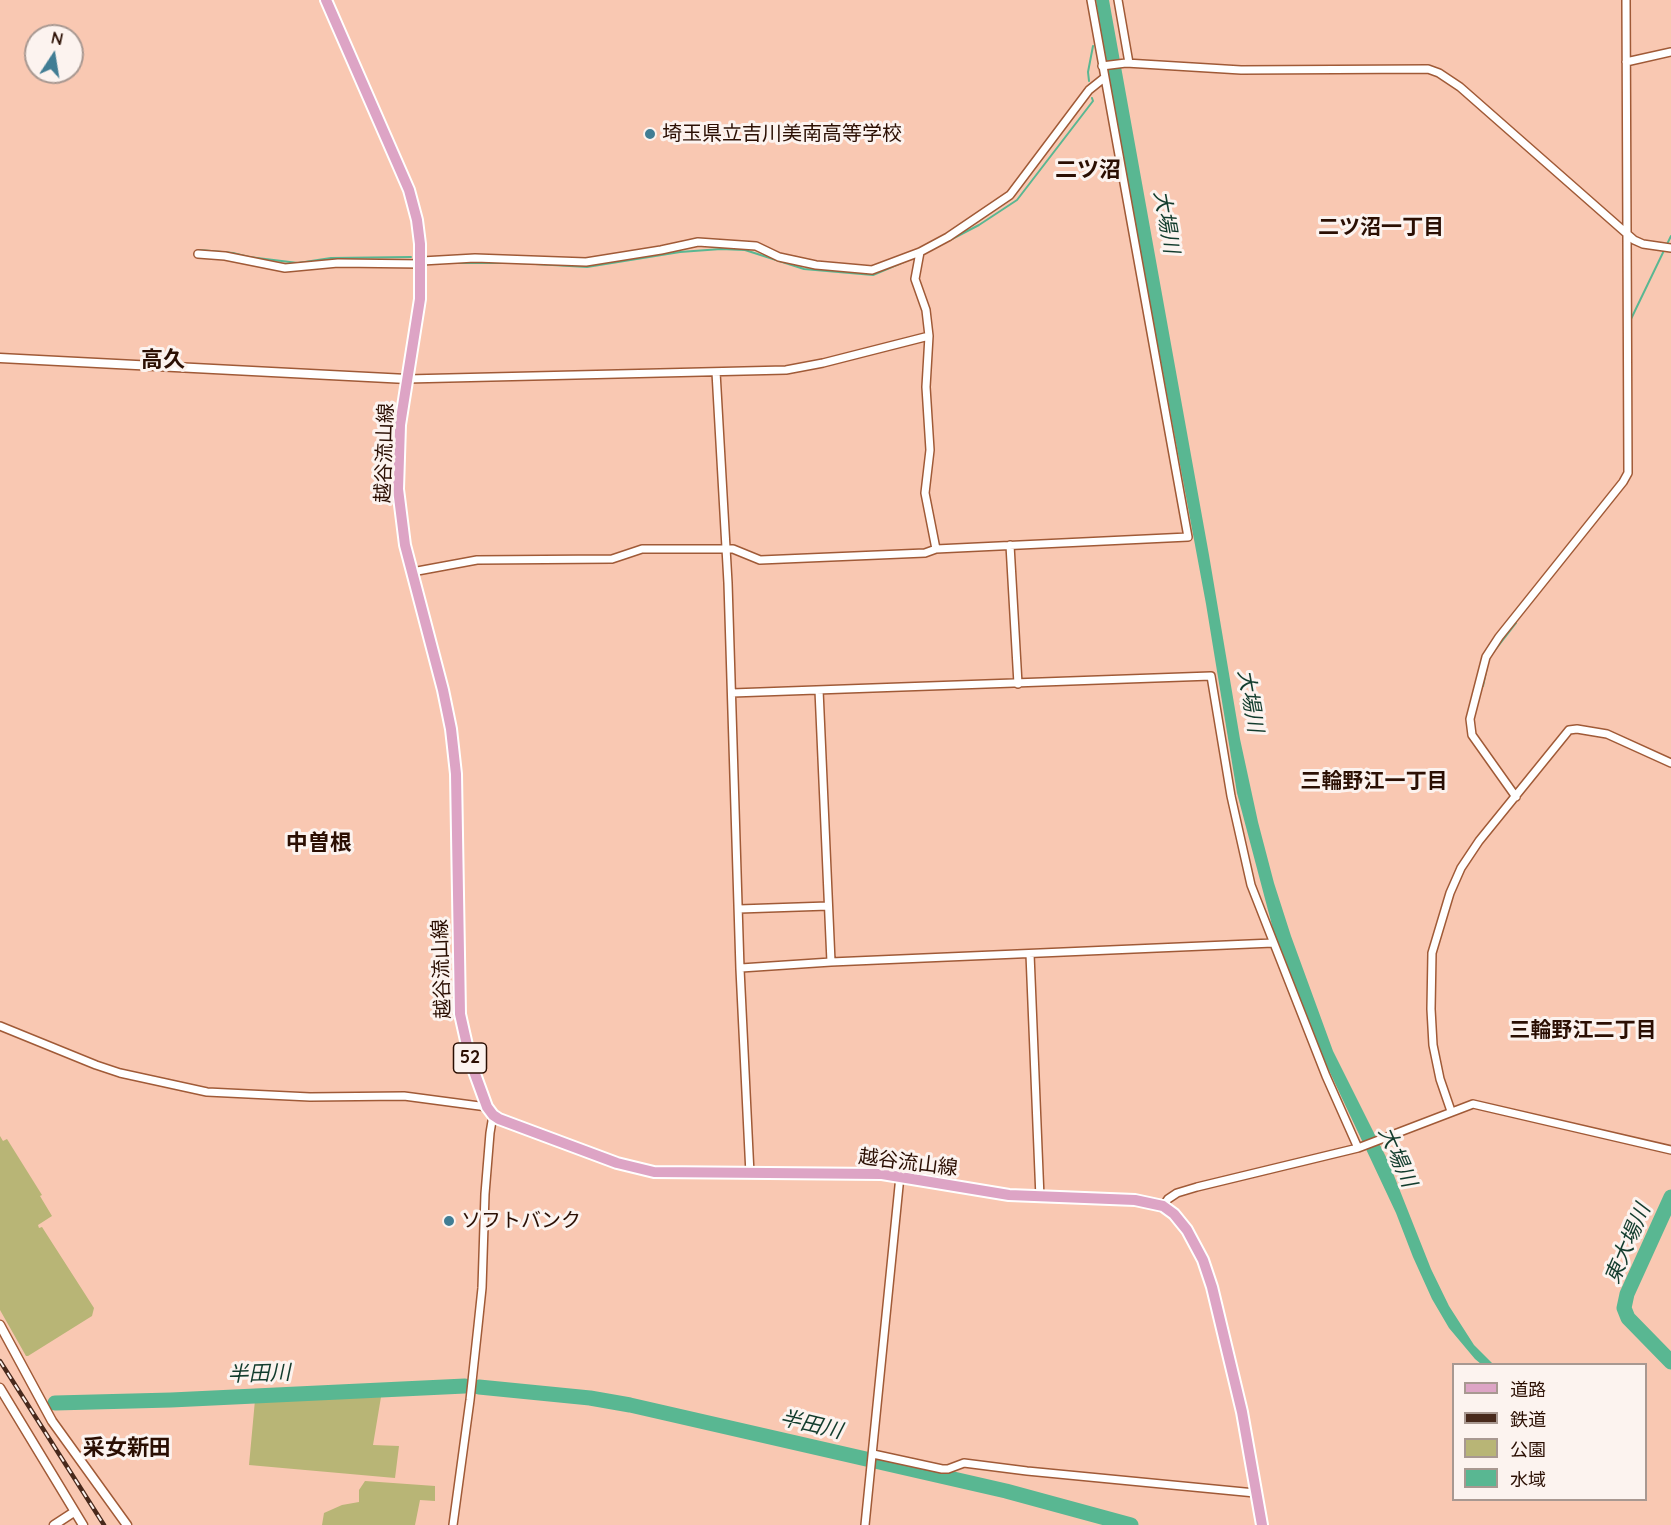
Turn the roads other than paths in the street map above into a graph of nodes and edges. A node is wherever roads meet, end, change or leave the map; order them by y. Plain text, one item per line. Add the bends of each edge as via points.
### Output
1 (326, 0) edge
2 (1091, 0) edge
3 (1118, 0) edge
4 (1626, 0) edge
5 (1671, 52) edge
6 (1626, 62) junction
7 (1127, 63) junction
8 (1104, 66) junction
9 (1104, 78) junction
10 (1626, 234) junction
11 (1671, 248) edge
12 (920, 252) junction
13 (198, 254) dead end
14 (422, 263) junction
15 (929, 336) junction
16 (0, 358) edge
17 (716, 372) junction
18 (407, 379) junction
19 (1010, 545) junction
20 (725, 548) junction
21 (936, 549) junction
22 (412, 572) junction
23 (1018, 684) junction
24 (819, 690) junction
25 (732, 693) junction
26 (1671, 763) edge
27 (1516, 797) junction
28 (828, 906) junction
29 (739, 909) junction
30 (1273, 943) junction
31 (1030, 954) junction
32 (831, 962) junction
33 (741, 968) junction
34 (0, 1026) edge
35 (490, 1111) junction
36 (1451, 1111) junction
37 (1360, 1147) junction
38 (1671, 1150) edge
39 (750, 1174) junction
40 (900, 1176) junction
41 (1040, 1198) junction
42 (1163, 1206) junction
43 (0, 1325) edge
44 (0, 1388) edge
45 (872, 1458) junction
46 (1255, 1492) junction
47 (74, 1512) junction
48 (125, 1523) edge
49 (54, 1525) edge
50 (82, 1525) edge
51 (453, 1525) edge
52 (866, 1525) edge
53 (1262, 1525) edge

1 - 14 main road, 越谷流山線 / 52 via 409,190
2 - 8 street
3 - 7 street
4 - 6 street
5 - 6 street
6 - 10 street
7 - 8 street
7 - 10 street via 1241,70 1428,69 1460,87
8 - 9 street
9 - 12 street via 1089,90 1010,195
9 - 19 street via 1188,537
10 - 11 street via 1643,244
10 - 27 street via 1628,473 1486,657 1470,719 1472,735
12 - 14 street via 872,270 816,265 756,246 698,242 586,262 475,258
12 - 15 street via 915,279 926,310
13 - 14 street via 285,268 338,263
14 - 18 main road, 越谷流山線 / 52
15 - 17 street via 786,370
15 - 21 street via 926,387 930,450 925,493
16 - 18 street
17 - 18 street
17 - 20 street
18 - 22 main road, 越谷流山線 / 52 via 400,425 398,489
19 - 21 street
19 - 23 street
20 - 21 street via 760,560 926,553
20 - 22 street via 642,549 612,559 477,560
20 - 25 street
22 - 35 main road, 越谷流山線 / 52 via 451,729 456,774 460,1014 471,1063
23 - 24 street
23 - 30 street via 1211,676 1251,885
24 - 25 street
24 - 28 street
25 - 29 street
26 - 27 street via 1597,731 1569,730
27 - 36 street via 1461,868 1432,953 1433,1045
28 - 29 street
28 - 32 street
29 - 33 street
30 - 31 street
30 - 37 street via 1326,1076
31 - 32 street
31 - 41 street
32 - 33 street
33 - 39 street
34 - 35 street via 104,1068 207,1092 404,1096
35 - 39 main road, 越谷流山線 via 641,1170
35 - 51 street via 482,1288
36 - 37 street
36 - 38 street via 1473,1104
37 - 42 street via 1197,1187 1177,1193
39 - 40 main road, 越谷流山線
40 - 41 main road, 越谷流山線
40 - 45 street
41 - 42 main road, 越谷流山線 via 1135,1200
42 - 46 main road via 1187,1230 1208,1275 1242,1412
43 - 48 street via 52,1421
44 - 47 street
45 - 46 street via 942,1469 964,1463
45 - 52 street
46 - 53 main road
47 - 49 street
47 - 50 street

